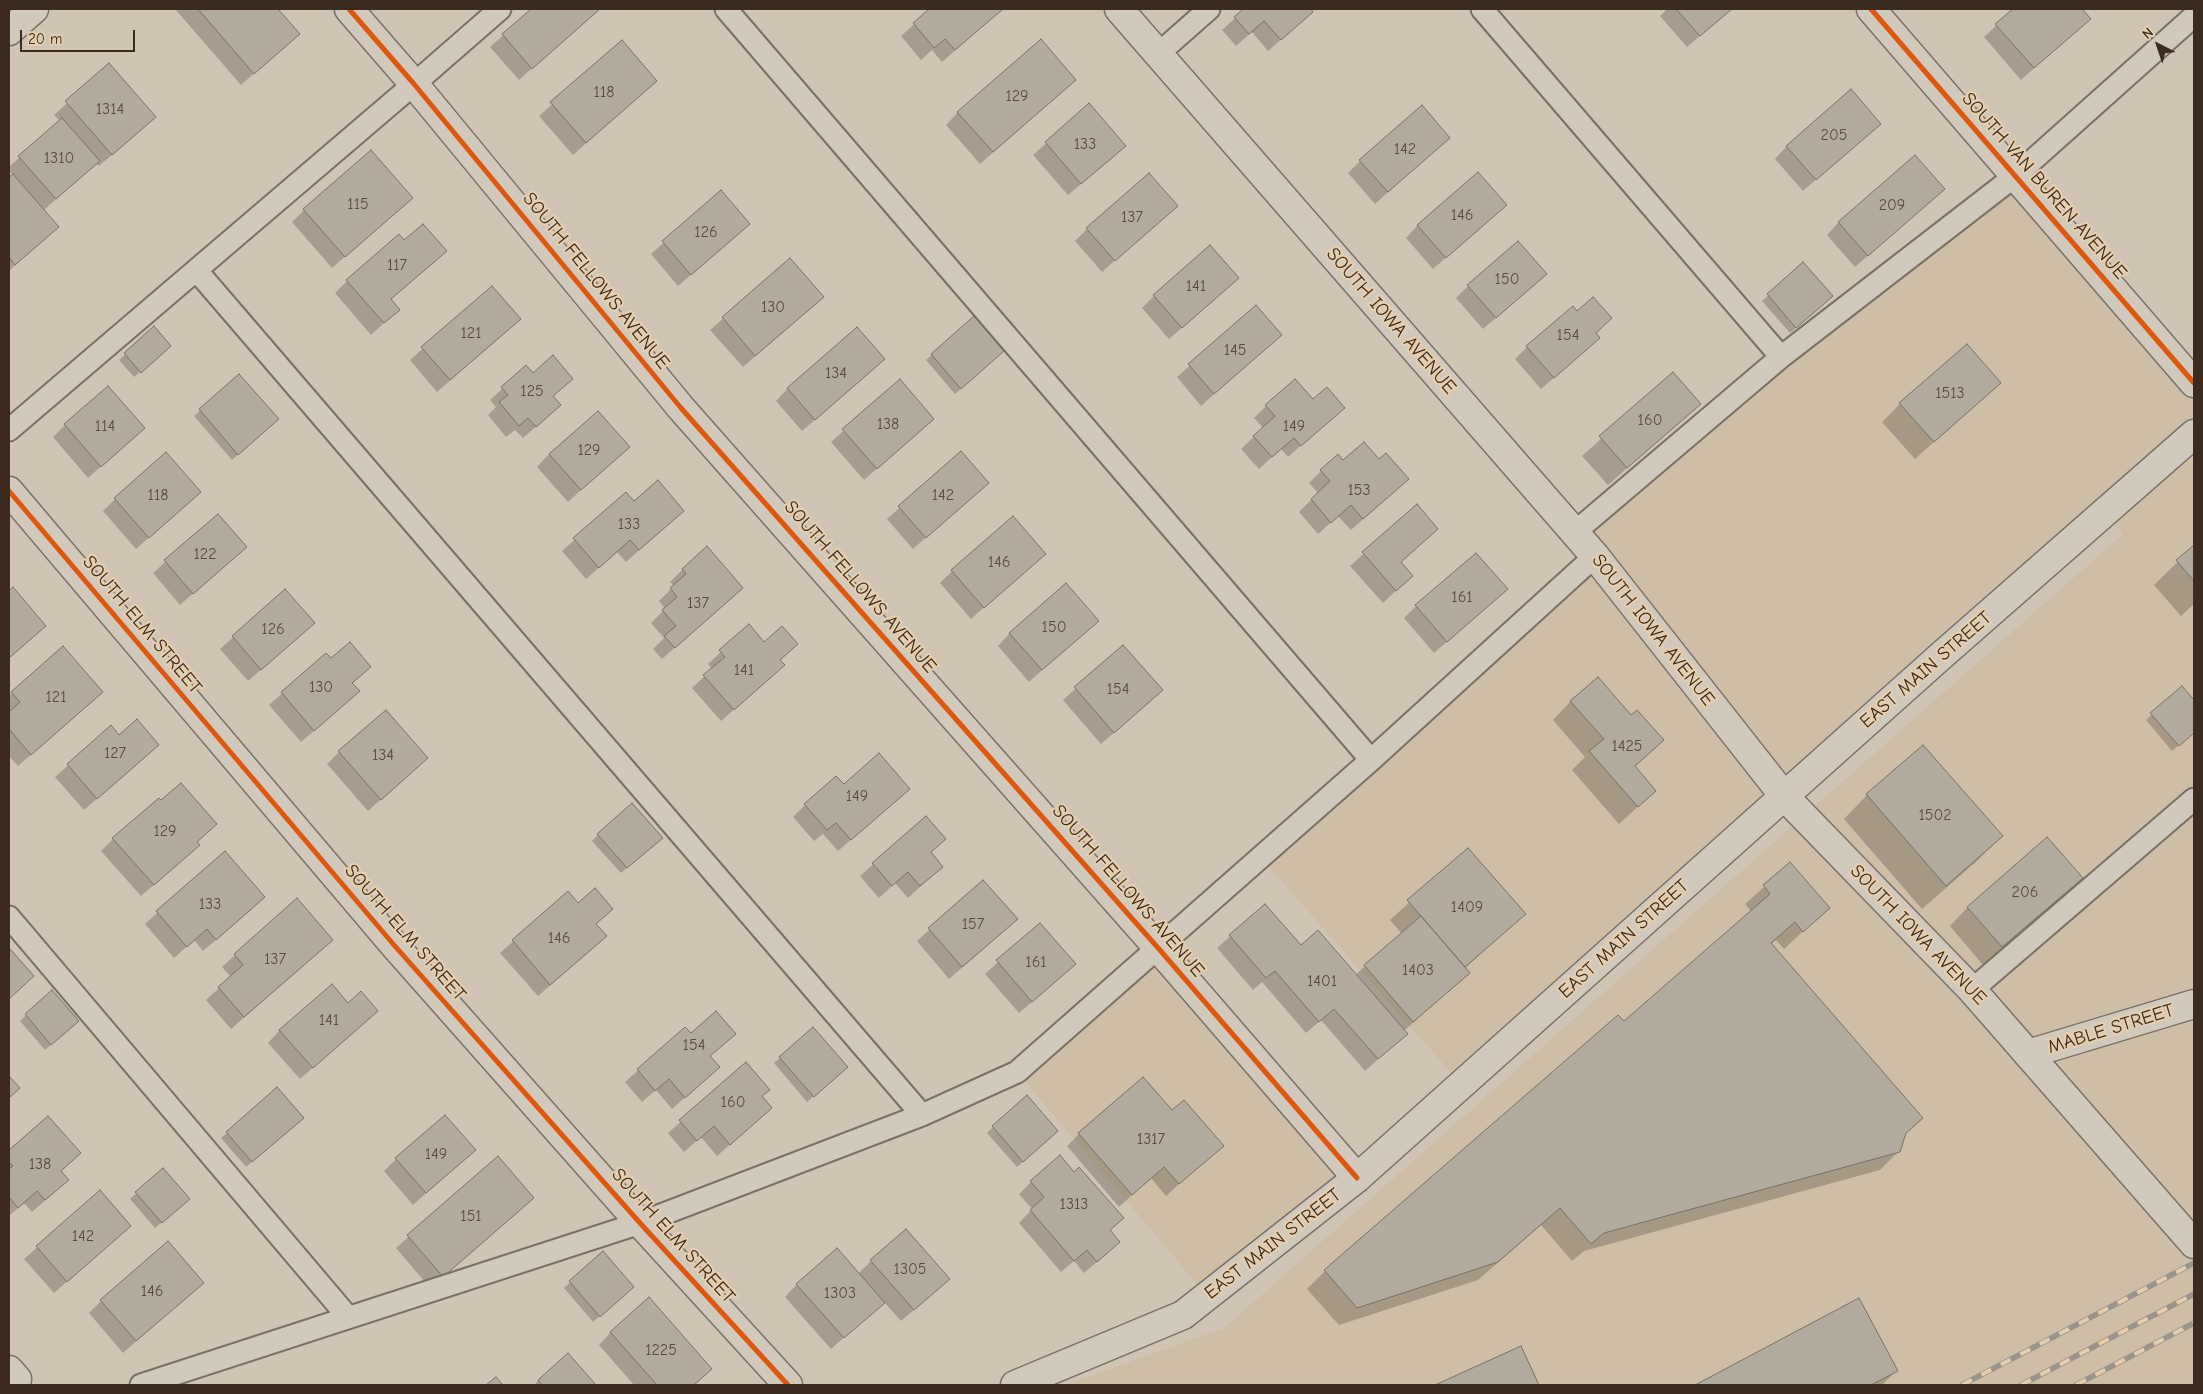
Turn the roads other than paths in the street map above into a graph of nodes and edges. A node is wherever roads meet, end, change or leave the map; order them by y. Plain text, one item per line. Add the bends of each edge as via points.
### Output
1 (34, 9) edge
2 (349, 9) edge
3 (500, 9) edge
4 (726, 9) edge
5 (1119, 9) edge
6 (1209, 9) edge
7 (1482, 9) edge
8 (1871, 9) edge
9 (2194, 16) edge
10 (9, 32) edge
11 (1158, 54) junction
12 (414, 84) junction
13 (2015, 176) junction
14 (197, 271) junction
15 (1781, 357) junction
16 (2194, 383) edge
17 (9, 430) edge
18 (2194, 434) edge
19 (9, 491) edge
20 (1575, 532) junction
21 (1595, 556) junction
22 (1371, 760) junction
23 (1784, 796) junction
24 (2194, 799) edge
25 (9, 917) edge
26 (1159, 949) junction
27 (1972, 990) junction
28 (2194, 1004) edge
29 (2028, 1054) junction
30 (922, 1115) junction
31 (1357, 1178) junction
32 (640, 1223) junction
33 (2194, 1244) edge
34 (348, 1317) junction
35 (9, 1370) edge
36 (16, 1385) edge
37 (141, 1385) edge
38 (788, 1385) edge
39 (1015, 1385) edge

1 - 10 street
2 - 12 street, SOUTH FELLOWS AVENUE
3 - 12 lane
4 - 22 lane
5 - 11 street, SOUTH IOWA AVENUE
6 - 11 lane
7 - 15 lane
8 - 13 street, SOUTH VAN BUREN AVENUE
9 - 13 lane
11 - 20 street, SOUTH IOWA AVENUE
12 - 14 lane
12 - 26 street, SOUTH FELLOWS AVENUE via 681,408
13 - 15 lane
13 - 16 street, SOUTH VAN BUREN AVENUE
14 - 17 lane
14 - 30 lane
15 - 20 lane
18 - 23 street, EAST MAIN STREET
19 - 32 street, SOUTH ELM STREET via 394,945
20 - 21 street, SOUTH IOWA AVENUE
21 - 22 lane
21 - 23 street, SOUTH IOWA AVENUE
22 - 26 lane
23 - 27 street, SOUTH IOWA AVENUE
23 - 31 street, EAST MAIN STREET
24 - 27 lane
25 - 34 lane
26 - 30 lane via 1017,1072
26 - 31 street, SOUTH FELLOWS AVENUE
27 - 29 street, SOUTH IOWA AVENUE
28 - 29 street, MABLE STREET
29 - 33 street, SOUTH IOWA AVENUE
30 - 32 lane
31 - 39 street, EAST MAIN STREET via 1183,1315
32 - 34 lane
32 - 38 street, SOUTH ELM STREET
34 - 37 lane
35 - 36 street via 17,1379

